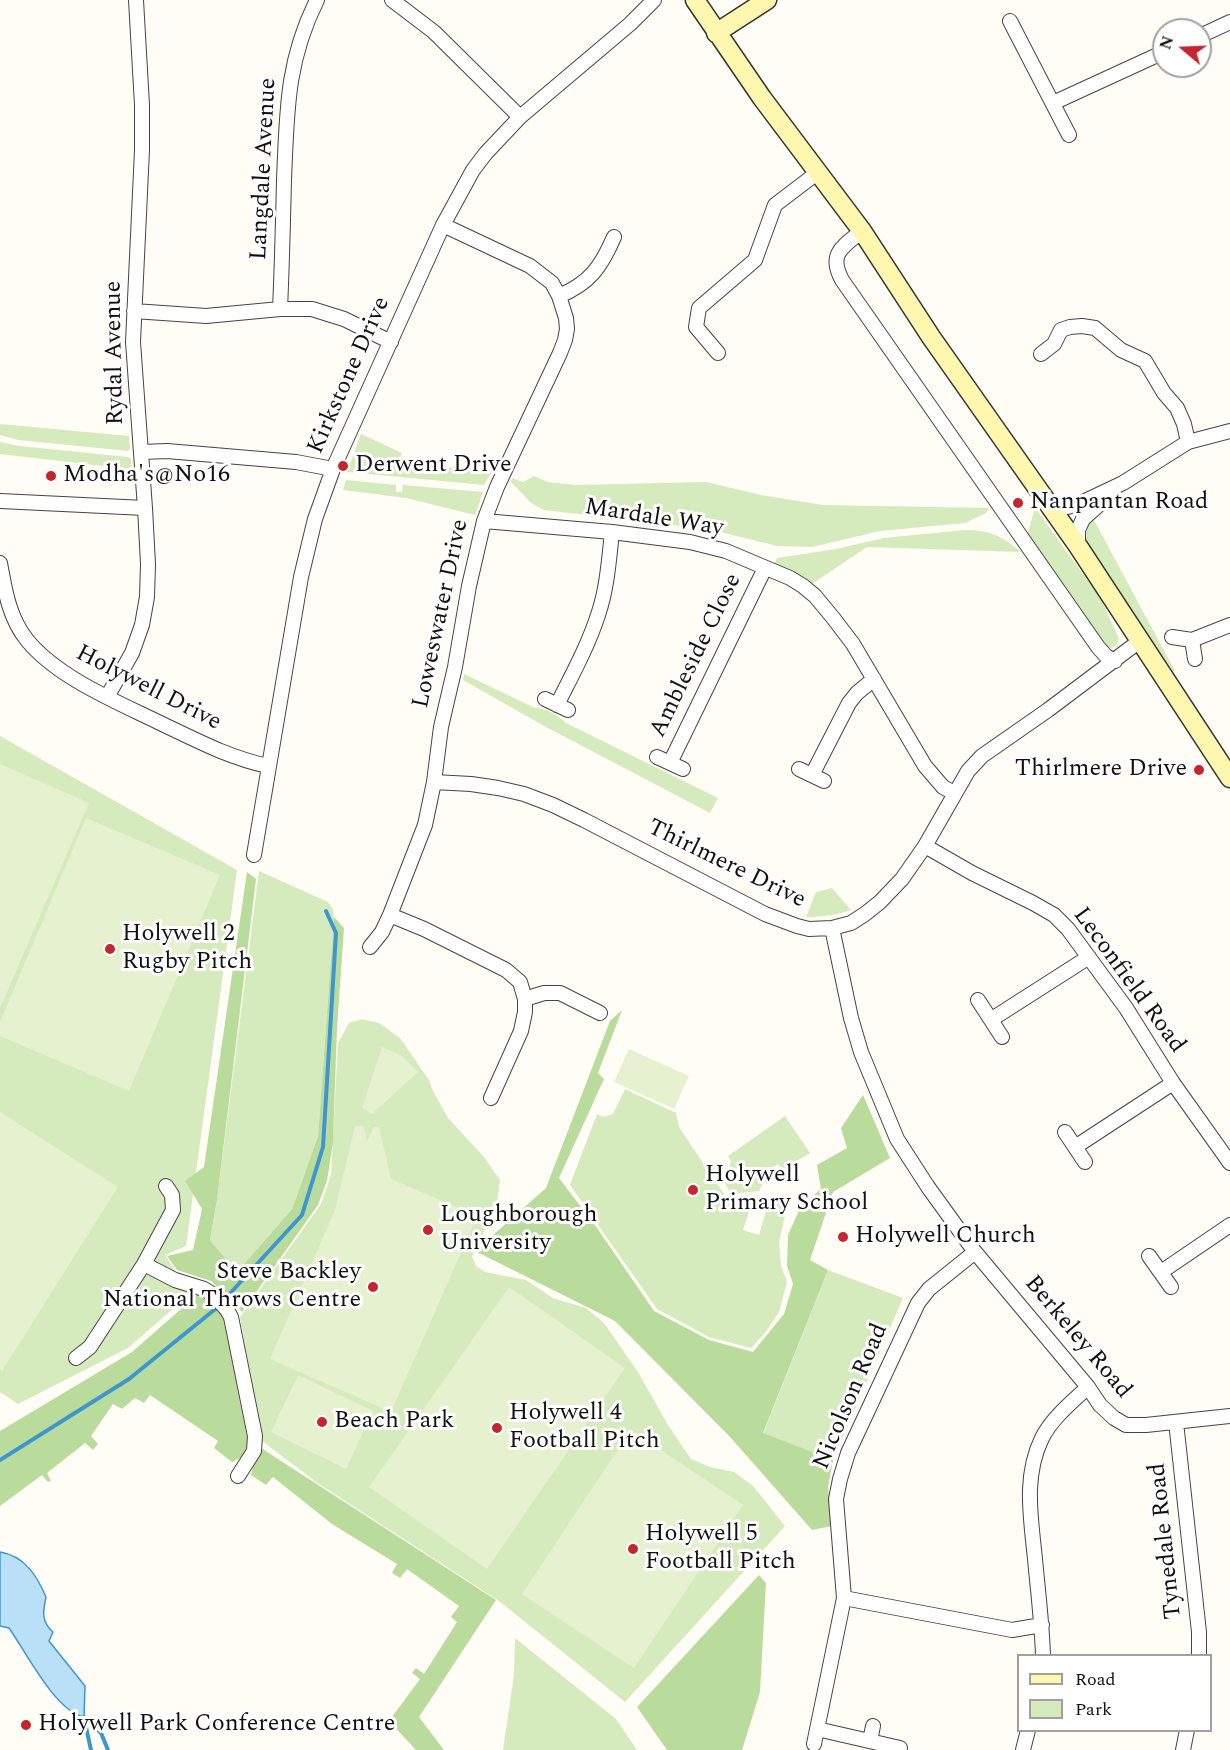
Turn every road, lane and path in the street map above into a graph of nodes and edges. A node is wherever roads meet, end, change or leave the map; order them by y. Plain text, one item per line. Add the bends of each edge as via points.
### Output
1 (136, 0) edge
2 (317, 0) edge
3 (392, 0) edge
4 (654, 0) edge
5 (695, 0) edge
6 (767, 0) edge
7 (1010, 21) dead end
8 (1230, 22) edge
9 (1212, 30) edge
10 (716, 33) junction
11 (1152, 58) edge
12 (1053, 103) junction
13 (520, 117) junction
14 (1069, 135) dead end
15 (817, 173) junction
16 (443, 225) junction
17 (862, 231) junction
18 (614, 237) dead end
19 (593, 249) dead end
20 (607, 254) junction
21 (560, 296) junction
22 (280, 309) junction
23 (134, 311) junction
24 (1053, 318) dead end
25 (1061, 330) junction
26 (391, 342) junction
27 (718, 353) dead end
28 (1041, 354) dead end
29 (1230, 431) edge
30 (1188, 442) junction
31 (141, 452) junction
32 (333, 469) junction
33 (1123, 483) junction
34 (0, 501) edge
35 (1051, 507) junction
36 (145, 508) junction
37 (484, 521) junction
38 (612, 532) junction
39 (1078, 546) junction
40 (0, 563) edge
41 (765, 568) junction
42 (3, 597) edge
43 (1230, 625) edge
44 (1172, 637) dead end
45 (1141, 640) junction
46 (1192, 640) junction
47 (1195, 659) dead end
48 (1115, 661) junction
49 (874, 679) junction
50 (107, 697) junction
51 (557, 704) dead end
52 (670, 763) dead end
53 (268, 766) junction
54 (799, 769) dead end
55 (1230, 778) edge
56 (434, 782) junction
57 (954, 793) junction
58 (926, 846) junction
59 (254, 855) dead end
60 (390, 915) junction
61 (832, 928) junction
62 (370, 946) dead end
63 (1089, 957) junction
64 (525, 999) junction
65 (978, 1000) dead end
66 (600, 1013) dead end
67 (992, 1019) junction
68 (1002, 1037) dead end
69 (1173, 1083) junction
70 (497, 1092) dead end
71 (1065, 1132) dead end
72 (1075, 1147) junction
73 (1086, 1162) dead end
74 (1230, 1163) edge
75 (166, 1186) dead end
76 (1230, 1225) edge
77 (975, 1252) junction
78 (1149, 1256) dead end
79 (144, 1264) junction
80 (1161, 1272) junction
81 (1171, 1287) dead end
82 (76, 1358) dead end
83 (1088, 1387) junction
84 (1230, 1416) edge
85 (1176, 1422) junction
86 (238, 1476) dead end
87 (844, 1598) junction
88 (1042, 1625) junction
89 (1043, 1654) edge
90 (1199, 1654) edge
91 (873, 1726) dead end
92 (817, 1729) junction
93 (1028, 1732) edge
94 (1187, 1732) edge
95 (870, 1741) junction
96 (814, 1744) dead end
97 (900, 1748) dead end
98 (1023, 1750) edge
99 (1183, 1750) edge

1 - 23 street, Rydal Avenue via 142,150
2 - 22 street, Langdale Avenue via 301,37 287,103
3 - 13 street via 434,32
4 - 13 street, Kirkstone Drive
5 - 10 street
6 - 10 street
7 - 12 street
8 - 9 street
10 - 15 street
11 - 12 street
12 - 14 street
13 - 16 street, Kirkstone Drive via 473,170
15 - 17 street
15 - 27 street via 775,205 755,260 699,308 696,327
16 - 21 street, Loweswater Drive via 530,266 552,283
16 - 26 street, Kirkstone Drive
17 - 35 street
17 - 48 street via 843,246 836,258 842,280 1060,594 1098,647
18 - 20 street
19 - 20 street
20 - 21 street via 591,277
21 - 37 street, Loweswater Drive via 567,329 562,346
22 - 23 street via 206,316
22 - 26 street via 325,312
23 - 31 street, Rydal Avenue
24 - 25 street
25 - 28 street via 1054,344
25 - 30 street via 1095,328 1121,350 1151,357 1164,393 1184,424
26 - 32 street, Kirkstone Drive
29 - 30 street
30 - 33 street
31 - 32 street via 273,460
31 - 36 street, Rydal Avenue
32 - 53 street, Kirkstone Drive via 303,567
33 - 35 street via 1068,507
33 - 39 street via 1083,519
34 - 36 street
35 - 39 street
36 - 50 street, Rydal Avenue via 148,564 142,625 132,654
37 - 38 street, Mardale Way
37 - 56 street, Loweswater Drive via 441,727
38 - 41 street, Mardale Way via 690,542 726,551
38 - 51 street via 598,616
39 - 45 street
40 - 42 street, Holywell Drive
41 - 49 street, Mardale Way via 790,578 814,596 853,644
41 - 52 street, Ambleside Close
42 - 50 street, Holywell Drive via 39,654
43 - 46 street
44 - 46 street
45 - 48 street, Thirlmere Drive
45 - 55 street
46 - 47 street
48 - 57 street, Thirlmere Drive via 982,756
49 - 54 street via 849,703 818,778
49 - 57 street, Mardale Way via 925,766 943,788
50 - 53 street, Holywell Drive via 216,750
53 - 59 street, Kirkstone Drive
56 - 60 street, Loweswater Drive via 425,825
56 - 61 street, Thirlmere Drive via 498,788 533,798 584,820 765,914 797,926
57 - 58 street, Thirlmere Drive
58 - 61 street, Thirlmere Drive via 879,902 851,922
58 - 63 street, Leconfield Road via 1054,915
60 - 62 street, Loweswater Drive
60 - 64 street via 506,970 520,982
61 - 77 street, Berkeley Road via 861,1052 897,1139
63 - 67 street
63 - 69 street, Leconfield Road
64 - 66 street via 560,993
64 - 70 street via 521,1031
65 - 67 street
67 - 68 street
69 - 72 street
69 - 74 street, Leconfield Road
71 - 72 street
72 - 73 street
75 - 79 street via 172,1195 173,1210
76 - 80 street
77 - 83 street, Berkeley Road
77 - 87 street, Nicolson Road via 929,1289 918,1303 848,1453 836,1498
78 - 80 street
79 - 82 street via 90,1347
79 - 86 street via 204,1289 231,1317 255,1436 254,1451
80 - 81 street
83 - 85 street, Berkeley Road via 1107,1412 1126,1425
83 - 88 street via 1043,1436 1032,1466 1029,1489
84 - 85 street, Berkeley Road
85 - 90 street, Tynedale Road
87 - 88 street via 1012,1630
87 - 92 street, Nicolson Road
88 - 89 street
91 - 95 street
92 - 95 street
92 - 96 street, Nicolson Road
93 - 98 street
94 - 99 street
95 - 97 street

